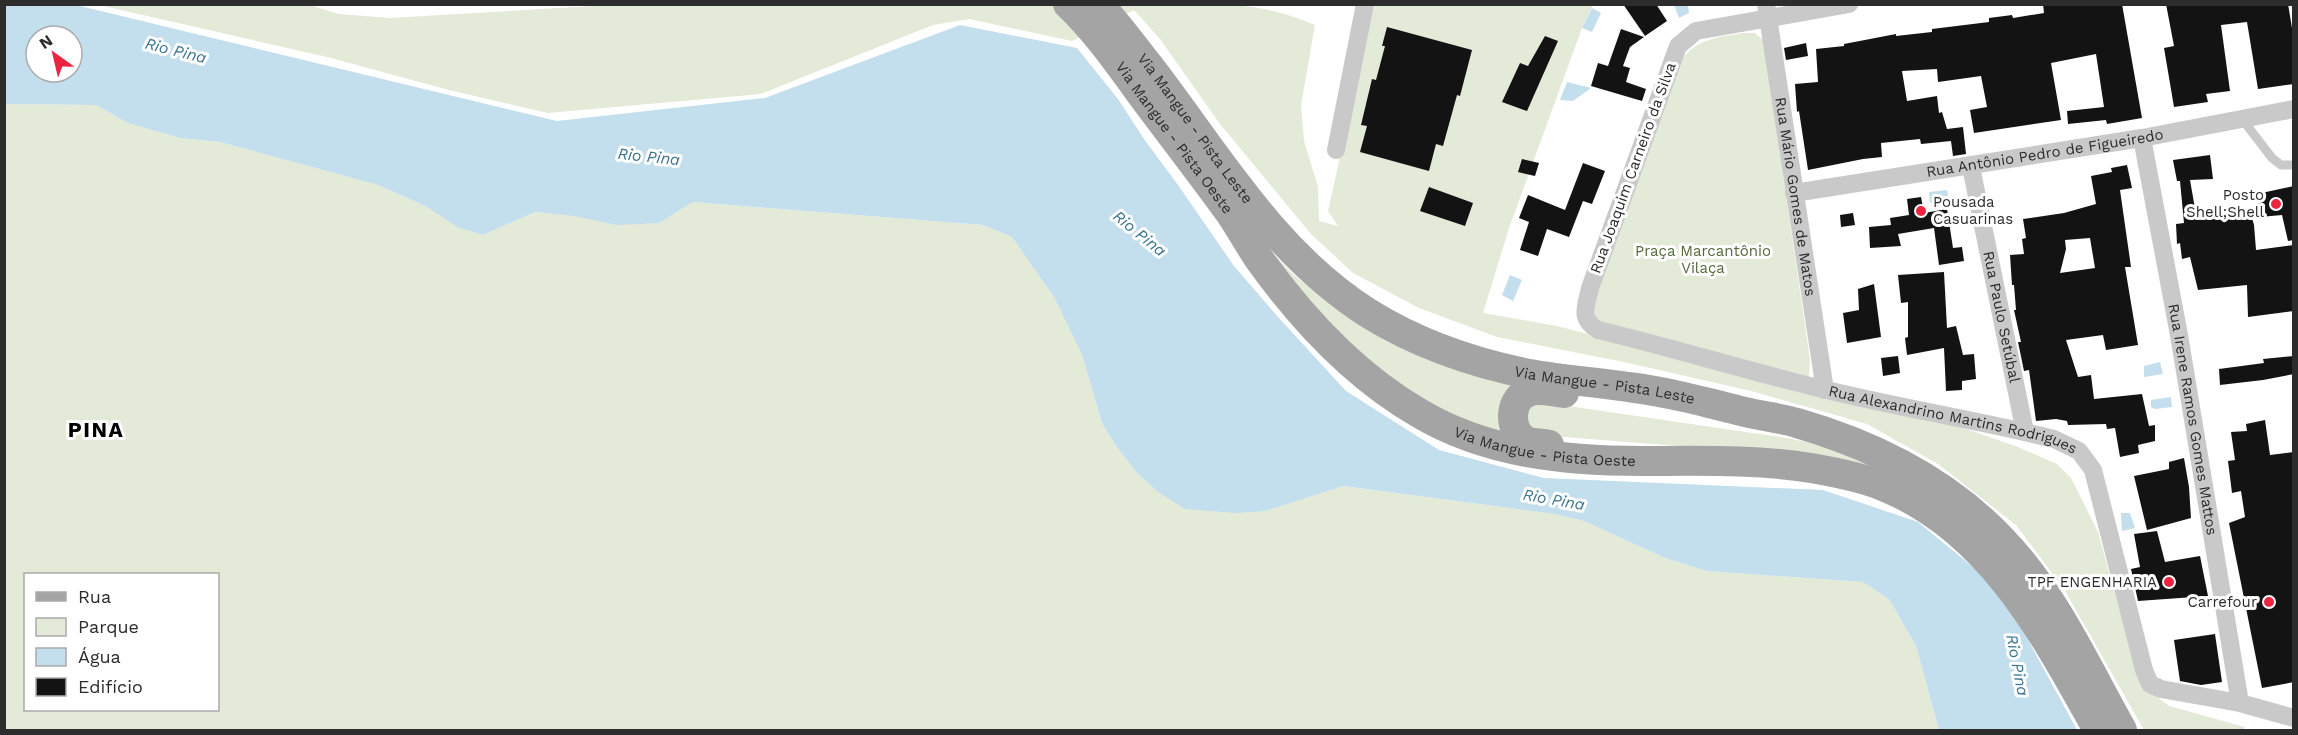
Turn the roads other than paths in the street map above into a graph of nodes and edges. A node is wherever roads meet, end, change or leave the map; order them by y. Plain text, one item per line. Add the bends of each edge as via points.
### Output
1 (1068, 4) edge
2 (1098, 4) edge
3 (1365, 4) edge
4 (1849, 4) edge
5 (1766, 12) edge
6 (1116, 42) junction
7 (2294, 109) edge
8 (2242, 119) junction
9 (2142, 138) junction
10 (1336, 150) dead end
11 (2294, 165) edge
12 (1971, 167) junction
13 (1794, 193) junction
14 (1589, 324) joint
15 (1825, 390) junction
16 (1805, 426) junction
17 (2025, 432) junction
18 (1658, 461) junction
19 (2240, 703) junction
20 (2294, 718) edge
21 (2098, 730) edge
22 (2122, 730) edge

1 - 6 main road, Via Mangue - Pista Oeste
2 - 6 main road, Via Mangue - Pista Leste
3 - 10 street
4 - 5 street, Rua Joaquim Carneiro da Silva
5 - 13 street, Rua Mário Gomes de Matos
5 - 14 street, Rua Joaquim Carneiro da Silva via 1696,31 1678,46 1590,288 1585,312
6 - 16 main road, Via Mangue - Pista Leste via 1261,217 1326,282 1368,312 1430,344 1528,373 1701,400
6 - 18 main road, Via Mangue - Pista Oeste via 1258,258 1339,353 1386,392 1421,414 1476,439 1541,456
7 - 8 street, Rua Antônio Pedro de Figueiredo
8 - 9 street, Rua Antônio Pedro de Figueiredo
8 - 11 lane via 2272,158 2281,165
9 - 12 street, Rua Antônio Pedro de Figueiredo
9 - 19 street, Rua Irene Ramos Gomes Mattos
12 - 13 street, Rua Antônio Pedro de Figueiredo
12 - 17 street, Rua Paulo Setúbal
13 - 15 street, Rua Mário Gomes de Matos
14 - 15 street, Rua Alexandrino Martins Rodrigues via 1598,330
15 - 17 street, Rua Alexandrino Martins Rodrigues
16 - 18 main road via 1539,390 1520,396 1514,407 1514,425 1526,441
16 - 22 main road, Via Mangue - Pista Leste via 1887,457 1925,477 2004,541 2044,592
17 - 19 street, Rua Alexandrino Martins Rodrigues via 2054,439 2079,452 2093,470 2150,684
18 - 21 main road, Via Mangue - Pista Oeste via 1810,467 1882,485 1922,506 1964,536 1997,571 2034,619
19 - 20 street, Rua Alexandrino Martins Rodrigues

